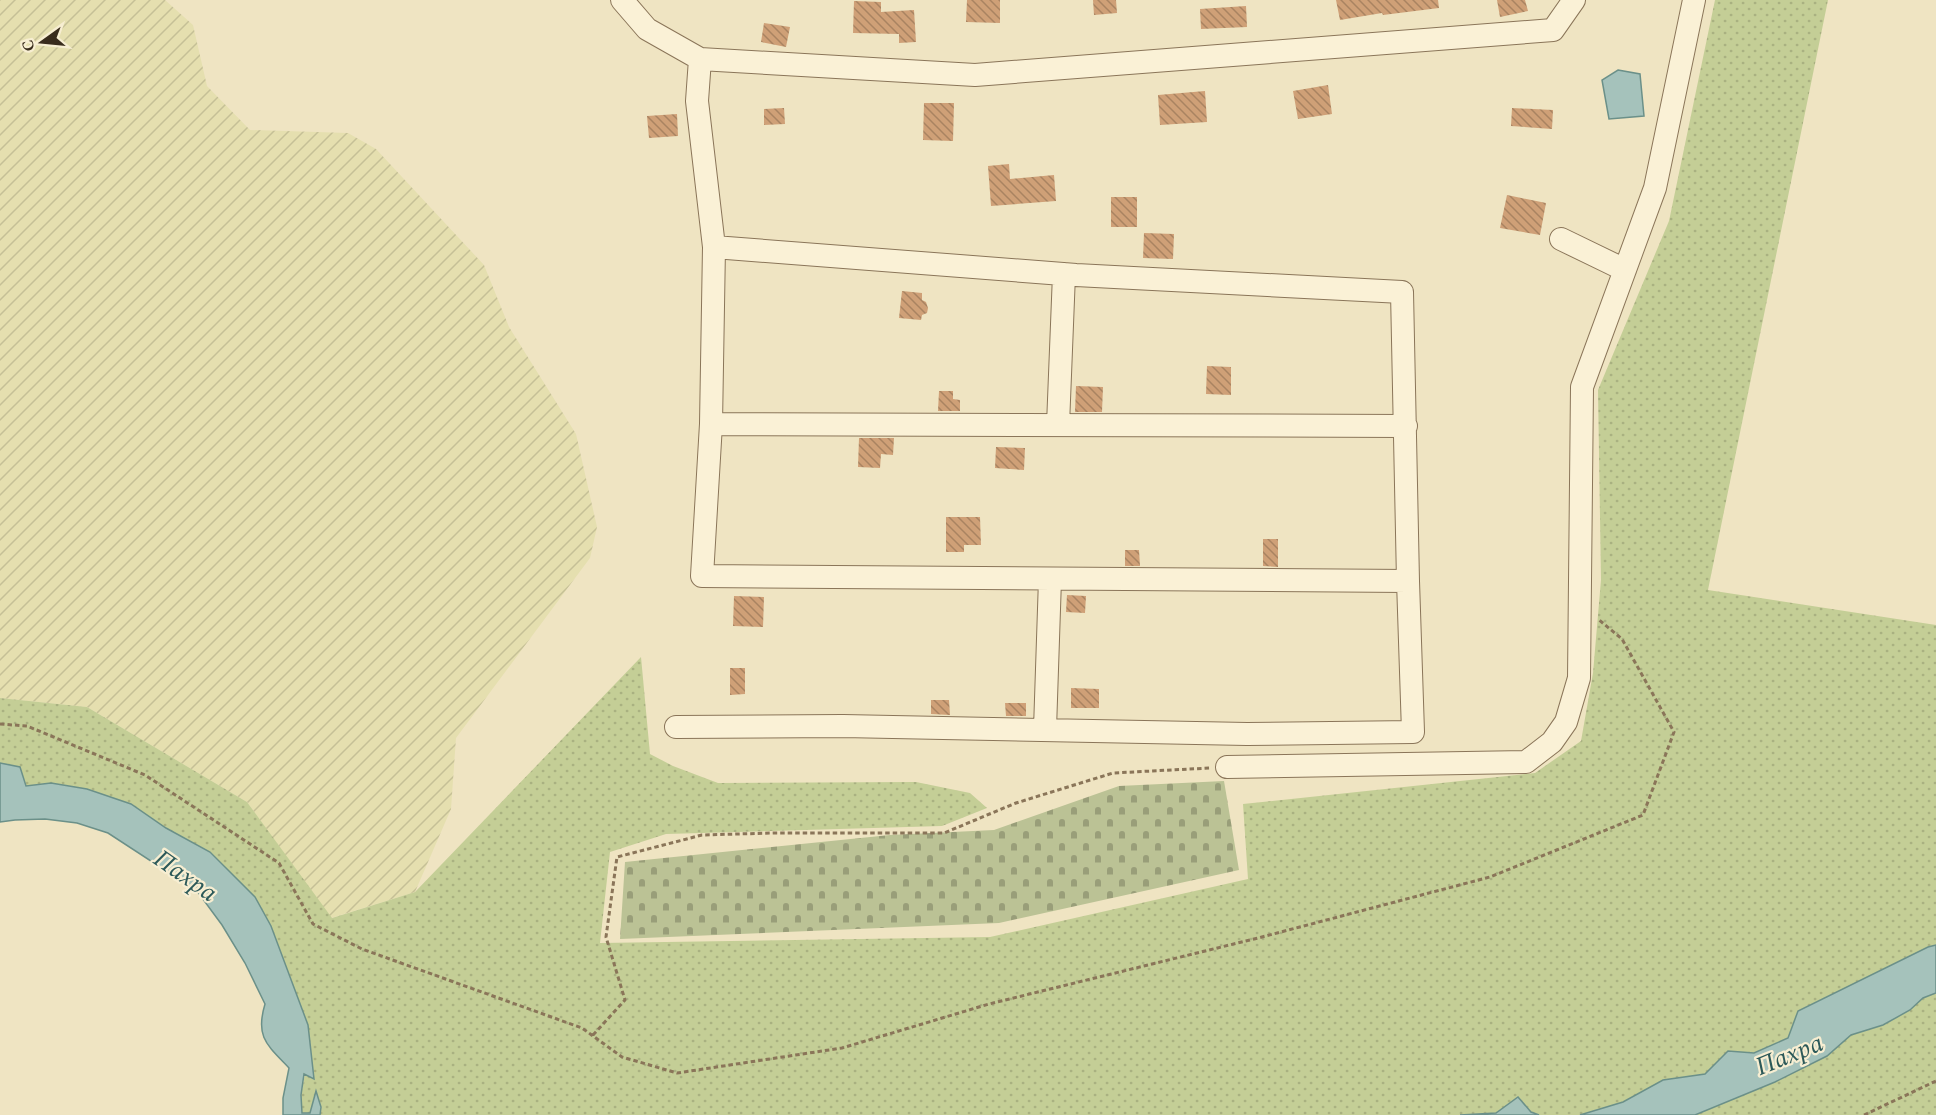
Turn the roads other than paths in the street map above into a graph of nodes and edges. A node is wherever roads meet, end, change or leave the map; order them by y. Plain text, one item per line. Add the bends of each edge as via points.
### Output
1 (622, 0) edge
2 (1574, 0) edge
3 (1694, 0) edge
4 (700, 59) junction
5 (1561, 239) dead end
6 (714, 248) junction
7 (1625, 270) junction
8 (1064, 274) junction
9 (711, 424) junction
10 (1058, 425) junction
11 (1406, 426) junction
12 (1050, 579) junction
13 (1408, 581) junction
14 (676, 727) dead end
15 (1045, 729) junction
16 (1227, 767) road end

1 - 4 street via 647,29
2 - 4 street via 1553,30 975,75
3 - 7 street via 1655,188
4 - 6 street via 697,101
5 - 7 street
6 - 8 street
6 - 9 street
7 - 16 street via 1582,387 1579,678 1566,722 1552,742 1526,762
8 - 10 street
8 - 11 street via 1402,292
9 - 10 street
9 - 12 street via 702,576
10 - 11 street
11 - 13 street
12 - 13 street
12 - 15 street
13 - 15 street via 1413,732 1246,734
14 - 15 street

